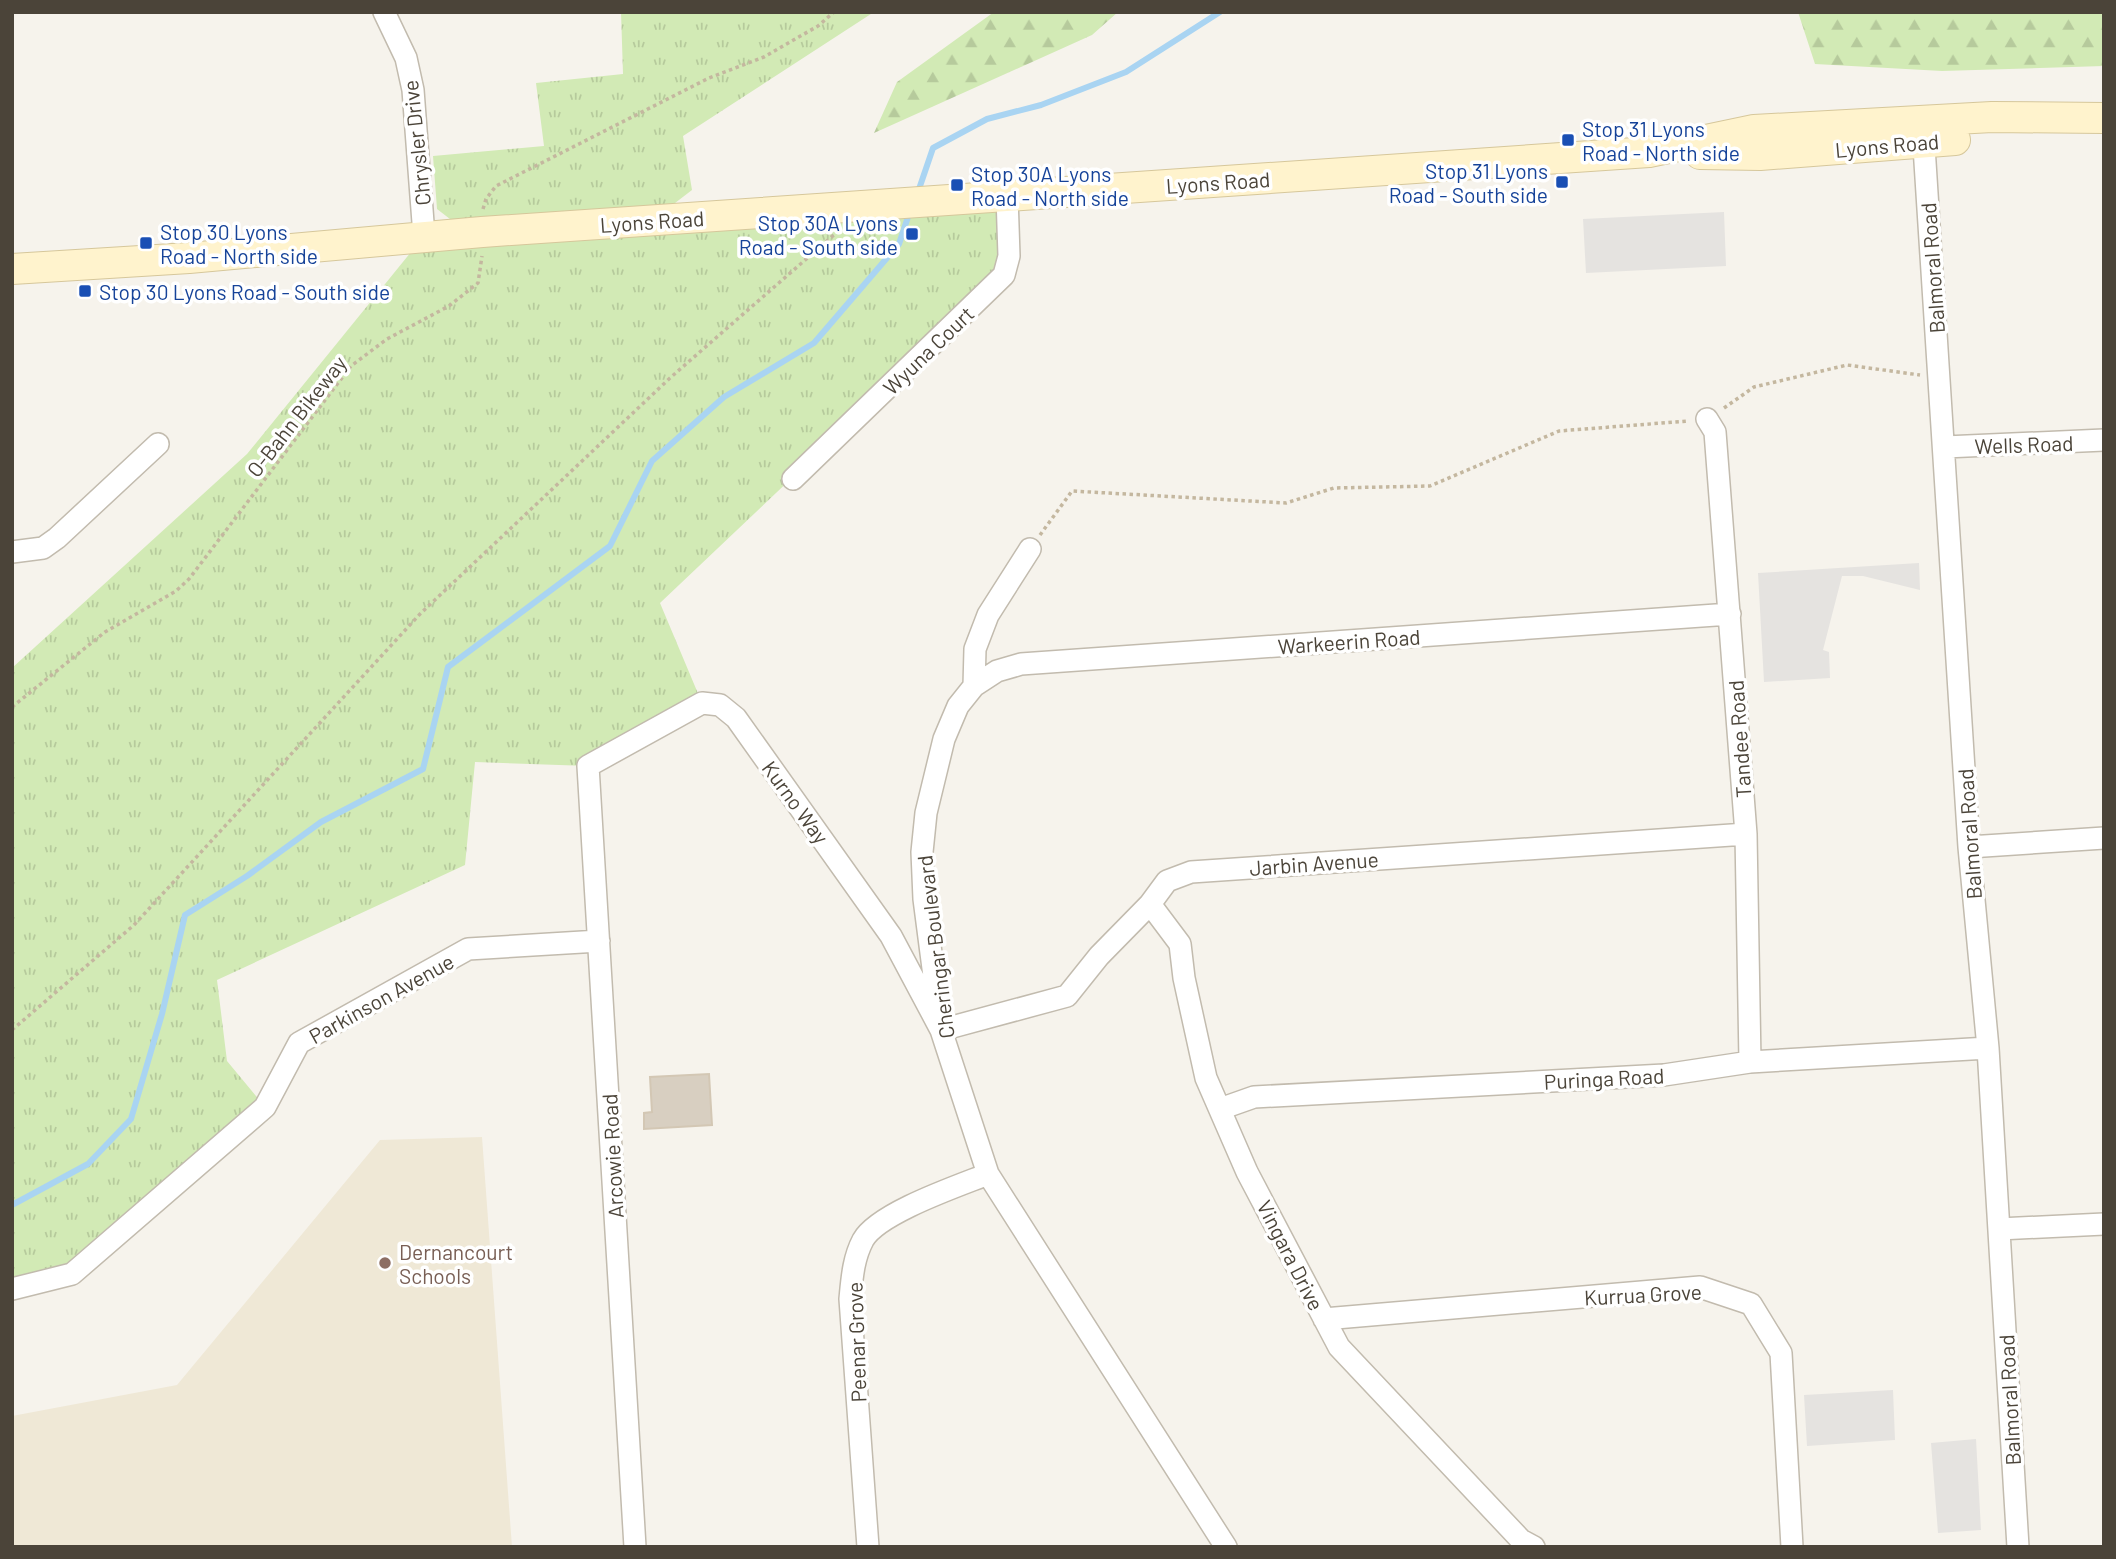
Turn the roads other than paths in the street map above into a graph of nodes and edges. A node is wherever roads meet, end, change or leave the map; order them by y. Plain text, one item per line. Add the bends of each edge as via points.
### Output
1 (384, 12) edge
2 (2104, 119) edge
3 (1923, 132) junction
4 (1007, 196) junction
5 (424, 236) junction
6 (12, 269) edge
7 (1707, 419) road end
8 (2104, 440) edge
9 (158, 444) dead end
10 (1945, 447) junction
11 (793, 479) dead end
12 (1030, 549) road end
13 (12, 552) edge
14 (1730, 614) junction
15 (974, 685) junction
16 (588, 766) joint
17 (1746, 834) junction
18 (2104, 838) edge
19 (1969, 847) junction
20 (1150, 904) junction
21 (599, 941) junction
22 (941, 1030) junction
23 (1988, 1048) junction
24 (1750, 1062) junction
25 (1220, 1109) junction
26 (988, 1174) junction
27 (2104, 1224) edge
28 (1999, 1228) junction
29 (12, 1289) edge
30 (1324, 1319) junction
31 (635, 1547) edge
32 (868, 1547) edge
33 (1226, 1547) edge
34 (1534, 1547) edge
35 (1792, 1547) edge
36 (2018, 1547) edge

1 - 5 street, Chrysler Drive via 405,58 413,90
2 - 3 street, Lyons Road via 1992,117
3 - 4 street, Lyons Road via 1755,130 1669,149
3 - 10 street, Balmoral Road
4 - 5 street, Lyons Road
4 - 11 street, Wyuna Court via 1009,256 1004,275
5 - 6 street, Lyons Road
7 - 14 street, Tandee Road via 1715,432
8 - 10 street, Wells Road
9 - 13 street via 57,538 43,548
10 - 19 street, Balmoral Road
12 - 15 street via 988,615 975,649
14 - 15 street, Warkeerin Road via 1021,664
14 - 17 street, Tandee Road
15 - 22 street, Cheringar Boulevard via 958,706 944,739 926,813 922,852
16 - 21 street, Arcowie Road
16 - 22 street, Kurno Way via 702,704 720,705 736,718 891,936
17 - 20 street, Jarbin Avenue via 1191,872 1167,881
17 - 24 street, Tandee Road
18 - 19 street
19 - 23 street, Balmoral Road
20 - 22 street, Jarbin Avenue via 1067,996
20 - 25 street, Vingara Drive via 1180,944 1206,1078
21 - 29 street, Parkinson Avenue via 468,949 299,1043 265,1107 72,1274
21 - 31 street, Arcowie Road
22 - 26 street, Cheringar Boulevard
23 - 24 street, Puringa Road
23 - 28 street, Balmoral Road
24 - 25 street, Puringa Road via 1664,1075 1254,1097
25 - 30 street, Vingara Drive via 1247,1172
26 - 32 street, Peenar Grove via 893,1214 864,1238 854,1264 850,1299
26 - 33 street, Cheringar Boulevard
27 - 28 street
28 - 36 street, Balmoral Road
30 - 34 street, Vingara Drive via 1339,1347 1521,1541
30 - 35 street, Kurrua Grove via 1700,1287 1751,1304 1781,1353

